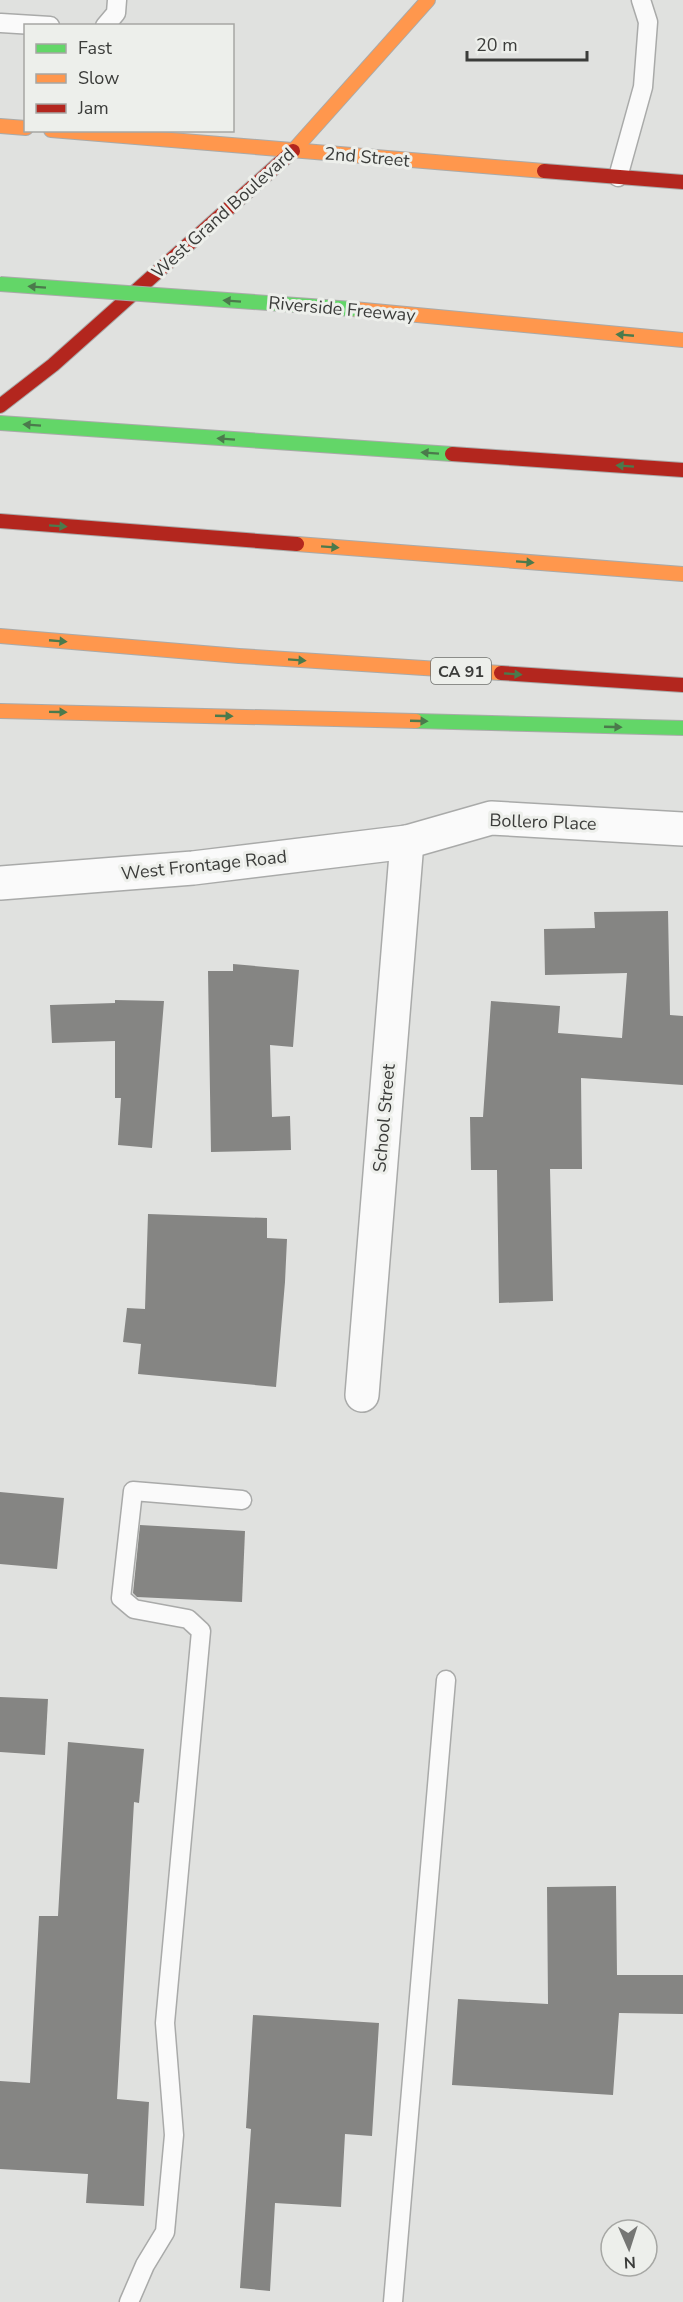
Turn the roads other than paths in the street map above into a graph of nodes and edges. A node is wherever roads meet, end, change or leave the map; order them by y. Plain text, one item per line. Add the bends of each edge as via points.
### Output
1 (117, 0) edge
2 (428, 0) edge
3 (641, 0) edge
4 (0, 24) edge
5 (107, 24) edge
6 (24, 25) edge
7 (0, 126) edge
8 (24, 128) edge
9 (73, 132) edge
10 (292, 152) junction
11 (618, 177) junction
12 (683, 182) edge
13 (0, 284) edge
14 (683, 340) edge
15 (0, 406) edge
16 (0, 423) edge
17 (683, 470) edge
18 (0, 521) edge
19 (683, 574) edge
20 (0, 636) edge
21 (683, 685) edge
22 (0, 711) edge
23 (683, 729) edge
24 (683, 829) edge
25 (407, 842) junction
26 (0, 883) edge
27 (362, 1395) dead end
28 (242, 1500) dead end
29 (446, 1680) dead end
30 (129, 2302) edge
31 (393, 2302) edge

1 - 5 lane via 116,13
2 - 10 main road, West Grand Boulevard
3 - 11 lane via 648,22 643,87
4 - 6 lane
7 - 8 main road
9 - 10 main road, 2nd Street
10 - 11 main road, 2nd Street
10 - 15 main road, West Grand Boulevard via 53,365
11 - 12 main road, 2nd Street
14 -> 13 main road, Riverside Freeway, bridge via 353,309
17 -> 16 main road
18 -> 19 main road
20 -> 21 main road, CA 91
22 -> 23 main road
24 - 25 street, Bollero Place via 491,818
25 - 26 street, West Frontage Road via 193,868
25 - 27 street, School Street
28 - 30 lane via 134,1491 121,1598 134,1609 188,1618 201,1631 165,2023 174,2135 165,2232
29 - 31 lane

